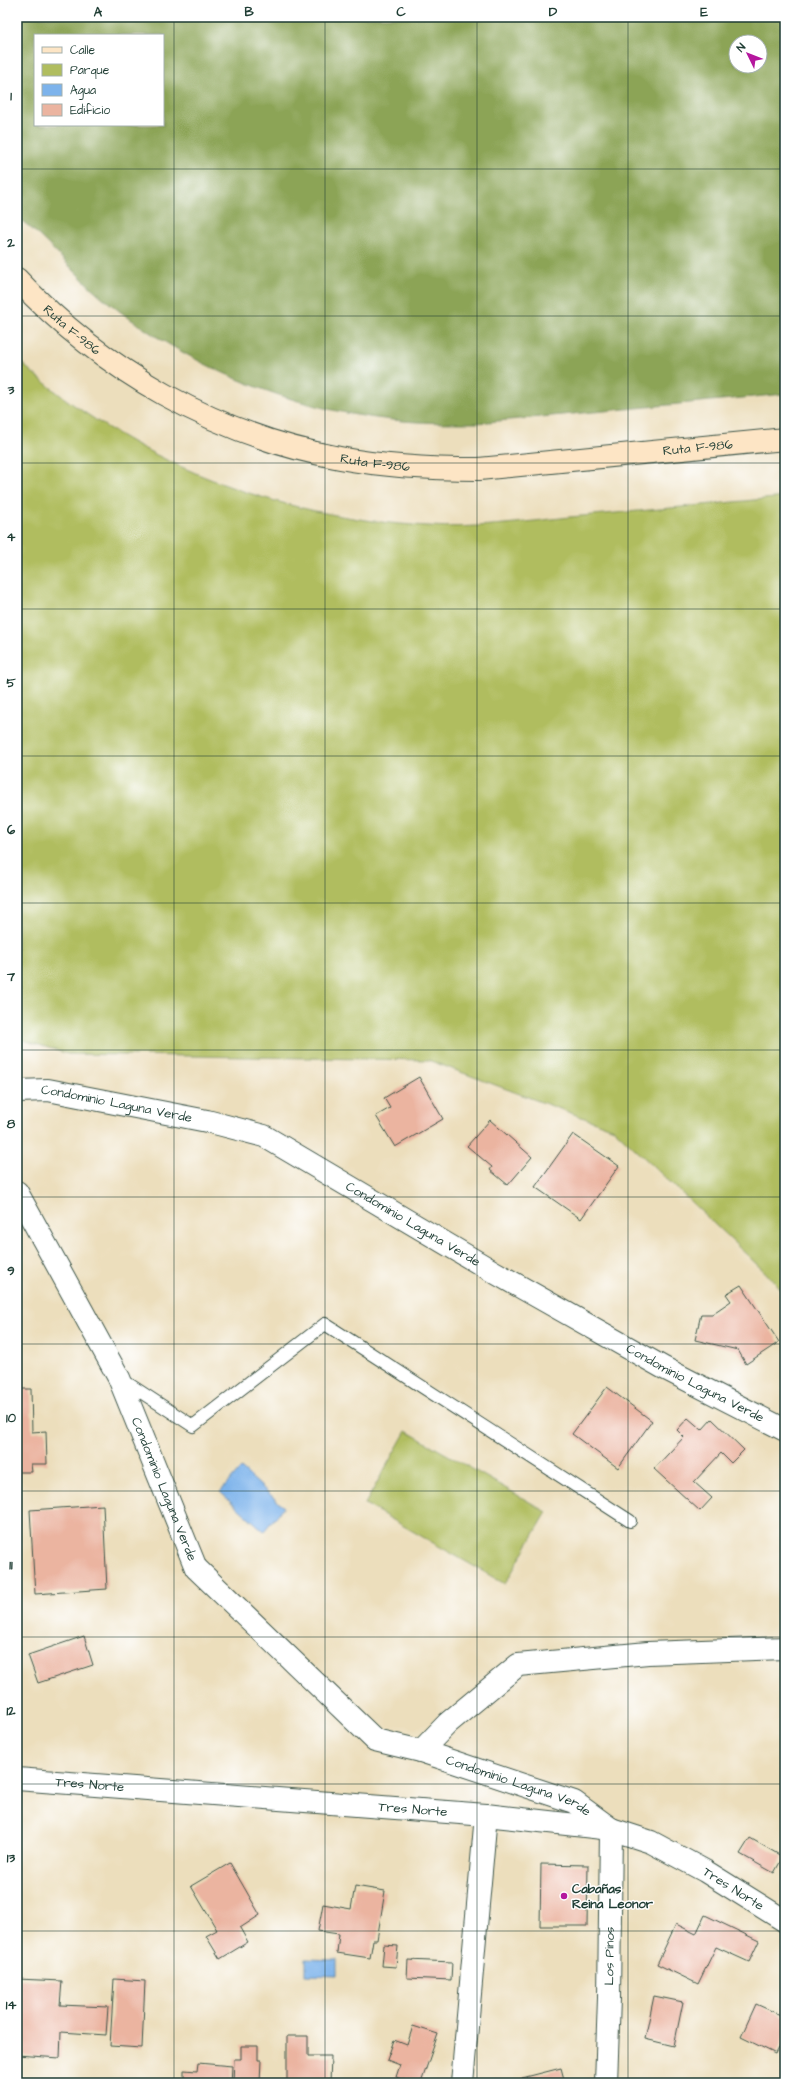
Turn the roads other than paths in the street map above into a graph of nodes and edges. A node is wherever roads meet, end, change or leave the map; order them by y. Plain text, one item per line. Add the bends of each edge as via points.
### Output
1 (17, 279) edge
2 (785, 440) edge
3 (17, 1091) edge
4 (17, 1192) edge
5 (119, 1378) junction
6 (785, 1430) edge
7 (630, 1521) dead end
8 (785, 1648) edge
9 (421, 1751) junction
10 (17, 1779) edge
11 (486, 1815) junction
12 (611, 1829) junction
13 (785, 1921) edge
14 (462, 2083) edge
15 (606, 2083) edge

1 - 2 main road, Ruta F-986 via 74,334 116,365 160,392 206,416 249,433 339,458 432,469 478,469
3 - 6 street, Condominio Laguna Verde via 48,1090 207,1121 264,1136 494,1272 664,1368
4 - 5 street, Condominio Laguna Verde
5 - 7 lane via 193,1426 325,1324
5 - 9 street, Condominio Laguna Verde via 196,1568 375,1740
8 - 9 street via 648,1653 518,1665 448,1723
9 - 12 street, Condominio Laguna Verde via 574,1802
10 - 11 street, Tres Norte
11 - 12 street, Tres Norte
11 - 14 street
12 - 13 street, Tres Norte via 651,1842 705,1871
12 - 15 street, Los Pinos

